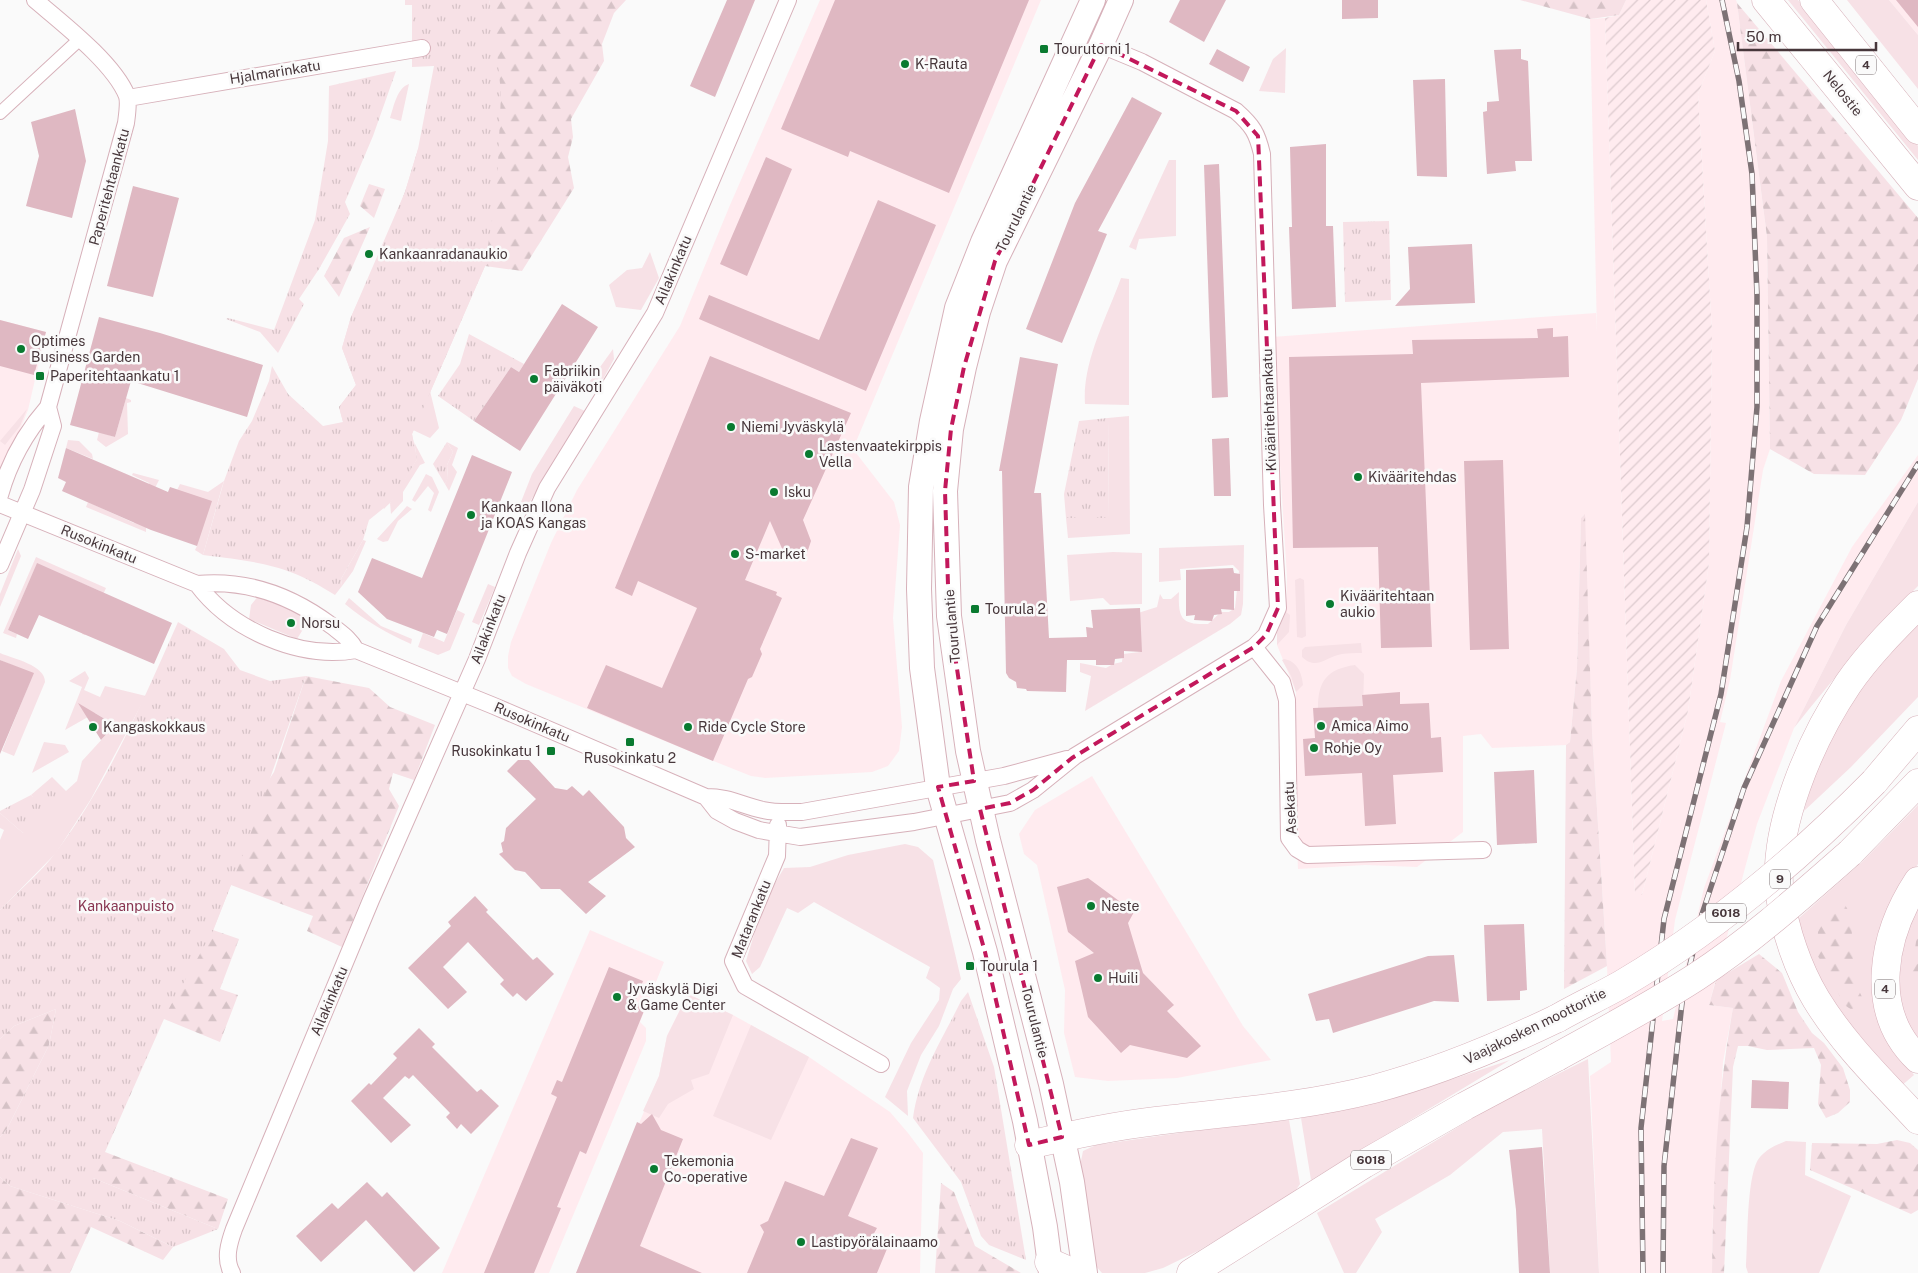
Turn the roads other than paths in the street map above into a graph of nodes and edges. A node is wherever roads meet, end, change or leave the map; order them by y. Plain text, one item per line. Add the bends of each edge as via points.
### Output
1 (35, 0) edge
2 (788, 0) edge
3 (1093, 0) edge
4 (1121, 0) edge
5 (1766, 0) edge
6 (1814, 0) edge
7 (80, 38) junction
8 (1101, 45) junction
9 (422, 48) dead end
10 (128, 98) junction
11 (0, 113) edge
12 (1918, 130) edge
13 (1918, 186) edge
14 (48, 407) junction
15 (0, 495) edge
16 (0, 504) edge
17 (22, 514) junction
18 (0, 565) edge
19 (197, 584) junction
20 (1918, 605) edge
21 (1254, 647) junction
22 (356, 650) junction
23 (462, 694) junction
24 (1918, 730) edge
25 (1072, 758) junction
26 (974, 780) junction
27 (1918, 783) edge
28 (938, 787) junction
29 (706, 797) junction
30 (980, 809) junction
31 (776, 813) junction
32 (945, 816) junction
33 (778, 835) junction
34 (1483, 850) dead end
35 (1918, 881) edge
36 (1918, 1059) edge
37 (882, 1064) dead end
38 (1918, 1120) edge
39 (1062, 1137) junction
40 (1029, 1145) junction
41 (1050, 1267) edge
42 (232, 1273) edge
43 (1074, 1273) edge
44 (1085, 1273) edge
45 (1191, 1273) edge

1 - 7 street
2 - 23 street, Ailakinkatu via 655,312 536,508
3 - 28 main road, Tourulantie via 983,242 957,308 932,421 921,487 919,589 922,668
4 - 8 main road, Tourulantie
5 - 13 highway, Nelostie
6 - 12 highway, 4
7 - 10 street via 119,80
7 - 11 street
8 - 21 street, Kivääritehtaankatu via 1142,62 1236,111 1258,136 1262,154 1278,608 1266,635
8 - 26 main road, Tourulantie via 995,261 976,321 951,429 945,491 949,616 954,666
9 - 10 street, Hjalmarinkatu
10 - 14 street, Paperitehtaankatu via 126,123
14 - 15 street, Paperitehtaankatu via 32,425 5,478
14 - 17 street, Paperitehtaankatu via 53,426
16 - 17 street, Rusokinkatu
17 - 18 street, Paperitehtaankatu
17 - 19 street, Rusokinkatu
19 - 22 street, Rusokinkatu via 240,584 285,597 346,636
19 - 22 street, Rusokinkatu via 228,614 269,637 305,649 338,653
20 - 38 highway, 9 via 1872,653 1848,683 1826,719 1794,793 1780,859 1780,896 1800,967 1815,998 1856,1055
21 - 25 street, Kivääritehtaankatu
21 - 34 street, Asekatu via 1282,682 1287,700 1289,838 1297,849 1307,855
22 - 23 street, Rusokinkatu
23 - 29 street, Rusokinkatu
23 - 42 street, Ailakinkatu via 367,909 228,1244 228,1266
24 - 39 highway, Vaajakosken moottoritie / 6018, bridge via 1874,782 1808,846 1735,907 1622,984 1558,1018 1438,1071 1372,1090
25 - 26 street, Kivääritehtaankatu via 1004,776
25 - 30 street, Kivääritehtaankatu via 1034,790 1010,803
26 - 28 street, Rusokinkatu
26 - 30 main road, Tourulantie
27 - 45 highway, 6018, bridge via 1850,853 1757,933 1697,976 1364,1164
28 - 31 street, Rusokinkatu via 802,812
28 - 32 main road, Tourulantie
29 - 31 street, Rusokinkatu via 724,797
29 - 33 street, Rusokinkatu via 717,811 735,821
30 - 32 street, Kivääritehtaankatu
30 - 39 main road, Tourulantie via 1038,1030
31 - 33 street, Matarankatu
32 - 33 street, Rusokinkatu via 817,837
32 - 40 main road, Tourulantie via 985,952
33 - 37 street, Matarankatu via 776,856 732,961 745,986
35 - 36 highway, 4 via 1900,911 1891,936 1885,972 1889,1014 1898,1033
39 - 40 highway, 6018
39 - 44 main road, Tourulantie
40 - 41 main road, Tourulantie
41 - 43 highway

